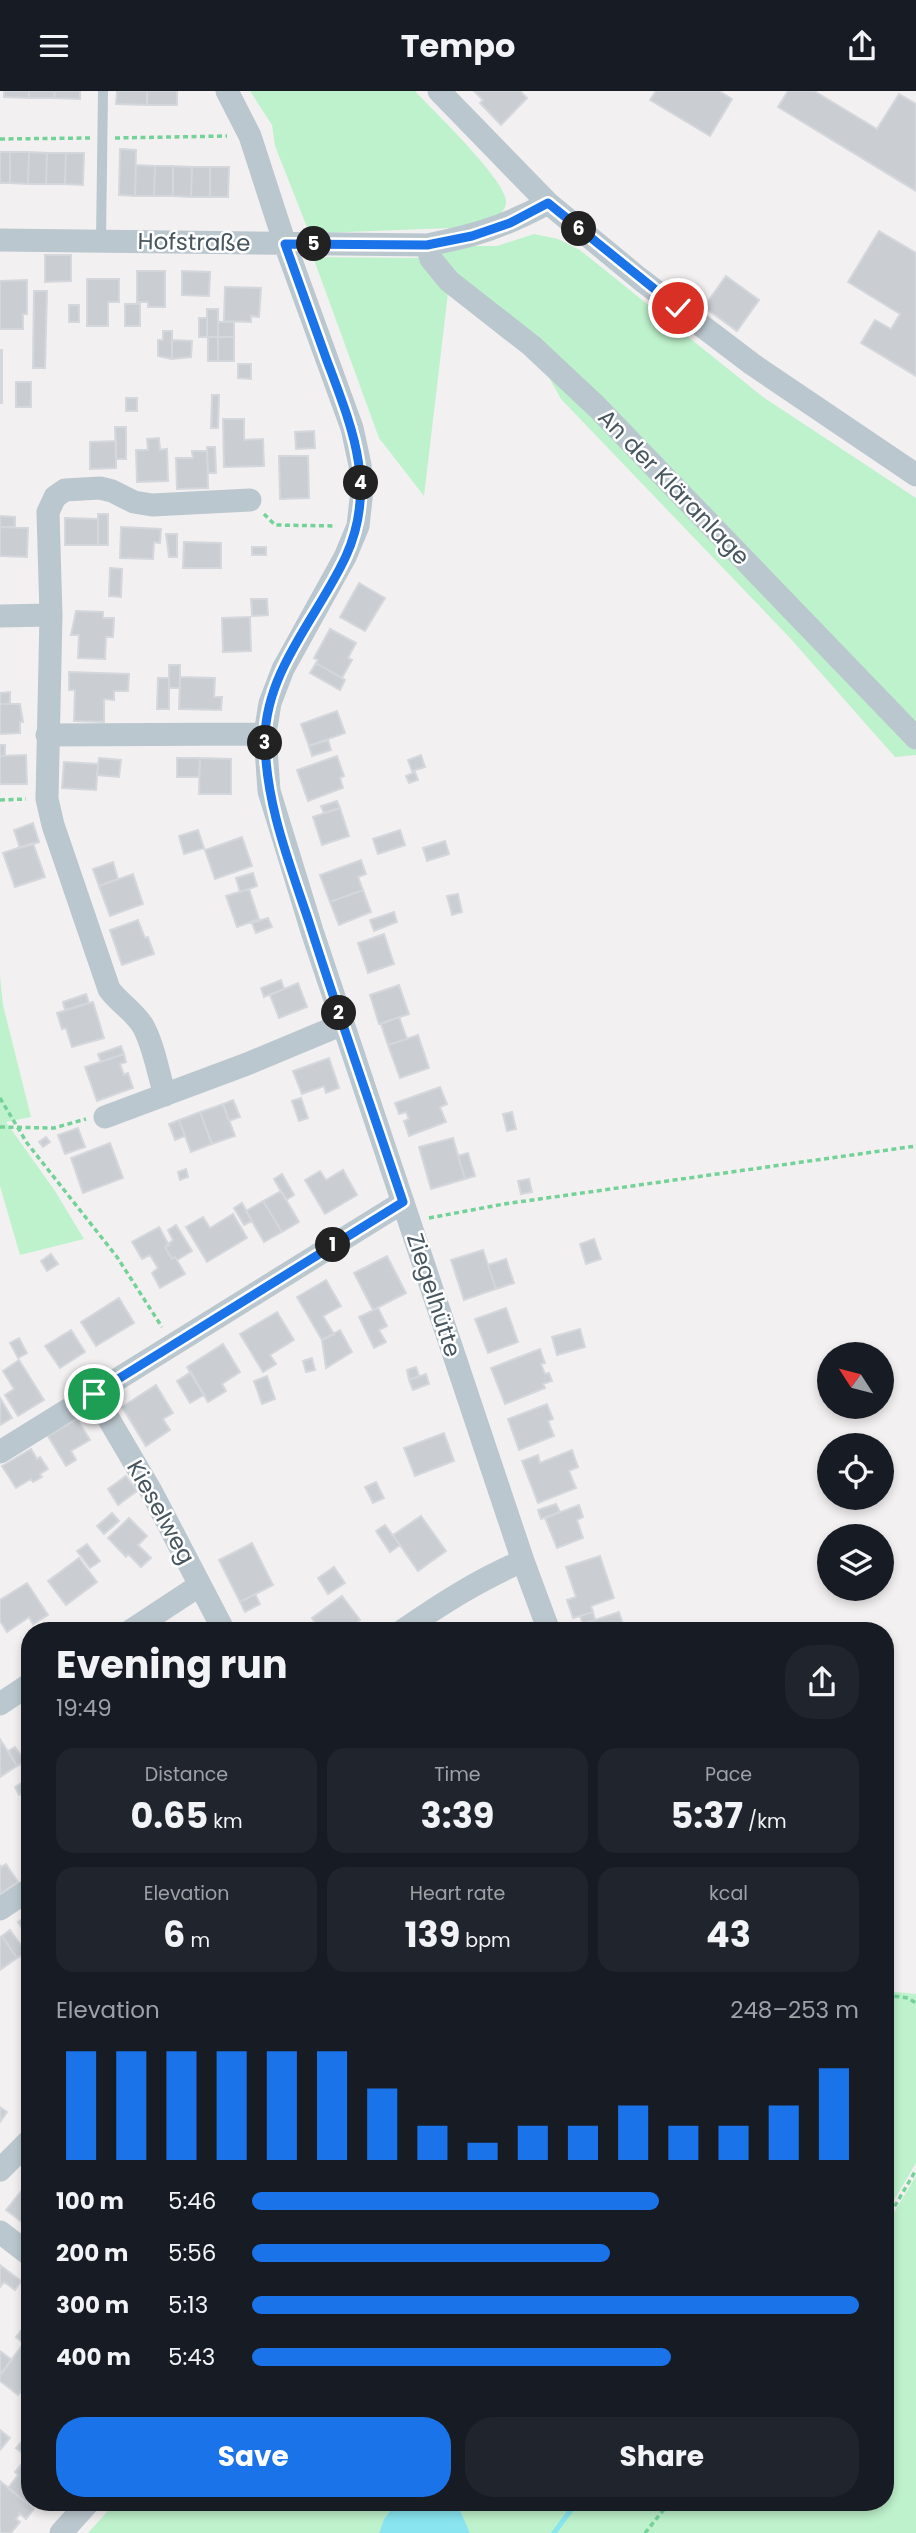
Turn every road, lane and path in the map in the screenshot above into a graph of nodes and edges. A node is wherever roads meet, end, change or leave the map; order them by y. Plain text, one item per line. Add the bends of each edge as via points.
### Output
1 (103, 91) edge
2 (227, 91) edge
3 (439, 91) edge
4 (250, 136) junction
5 (102, 138) junction
6 (0, 139) edge
7 (548, 203) junction
8 (0, 240) edge
9 (101, 241) junction
10 (285, 244) junction
11 (427, 245) junction
12 (916, 475) edge
13 (250, 500) joint
14 (358, 526) junction
15 (51, 615) junction
16 (0, 617) edge
17 (265, 734) junction
18 (47, 735) junction
19 (916, 738) edge
20 (47, 799) junction
21 (0, 800) edge
22 (343, 1024) junction
23 (165, 1095) junction
24 (0, 1098) edge
25 (105, 1117) joint
26 (0, 1127) edge
27 (16, 1127) junction
28 (916, 1146) edge
29 (407, 1213) junction
30 (174, 1344) junction
31 (94, 1394) junction
32 (0, 1452) edge
33 (523, 1561) junction
34 (200, 1585) junction
35 (144, 1622) edge
36 (219, 1622) edge
37 (416, 1622) edge
38 (546, 1622) edge
39 (21, 1690) edge
40 (0, 1704) edge
41 (21, 1895) edge
42 (0, 1909) edge
43 (894, 1996) edge
44 (916, 2003) edge
45 (21, 2149) edge
46 (0, 2170) edge
47 (916, 2171) edge
48 (894, 2208) edge
49 (0, 2232) edge
50 (21, 2248) edge
51 (81, 2511) edge
52 (663, 2511) edge
53 (61, 2533) edge
54 (645, 2533) edge

1 - 5 lane
2 - 4 street, Ziegelhütte
3 - 7 street
4 - 5 path
4 - 10 street, Ziegelhütte
5 - 6 path
5 - 9 lane
7 - 11 street, Hofstraße via 510,223
7 - 12 street via 752,364
8 - 9 street, Hofstraße
9 - 10 street, Hofstraße
10 - 11 street, Hofstraße
10 - 14 street, Ziegelhütte via 352,428 362,490
11 - 19 street, An der Kläranlage via 431,259 449,281 597,407
13 - 14 path via 275,525
13 - 15 street via 152,505 100,488 65,490 55,497 48,512
14 - 17 street, Ziegelhütte via 283,669
15 - 16 street
15 - 18 street
17 - 18 street
17 - 22 street, Ziegelhütte via 269,791
18 - 20 street
20 - 21 path
20 - 23 street via 109,989 144,1027
22 - 23 street
22 - 29 street, Ziegelhütte
23 - 25 street
24 - 27 path
25 - 27 path via 54,1128
26 - 27 path
27 - 30 path via 117,1257
28 - 29 path via 431,1217
29 - 30 street
29 - 33 street, Ziegelhütte
30 - 31 street
31 - 32 street
31 - 34 street, Kieselweg
33 - 37 street via 464,1590
33 - 38 street, Ziegelhütte
34 - 35 street
34 - 36 street, Kieselweg
39 - 40 street
41 - 42 street
43 - 44 path
45 - 46 street
47 - 48 path
49 - 50 street
51 - 53 street
52 - 54 path

